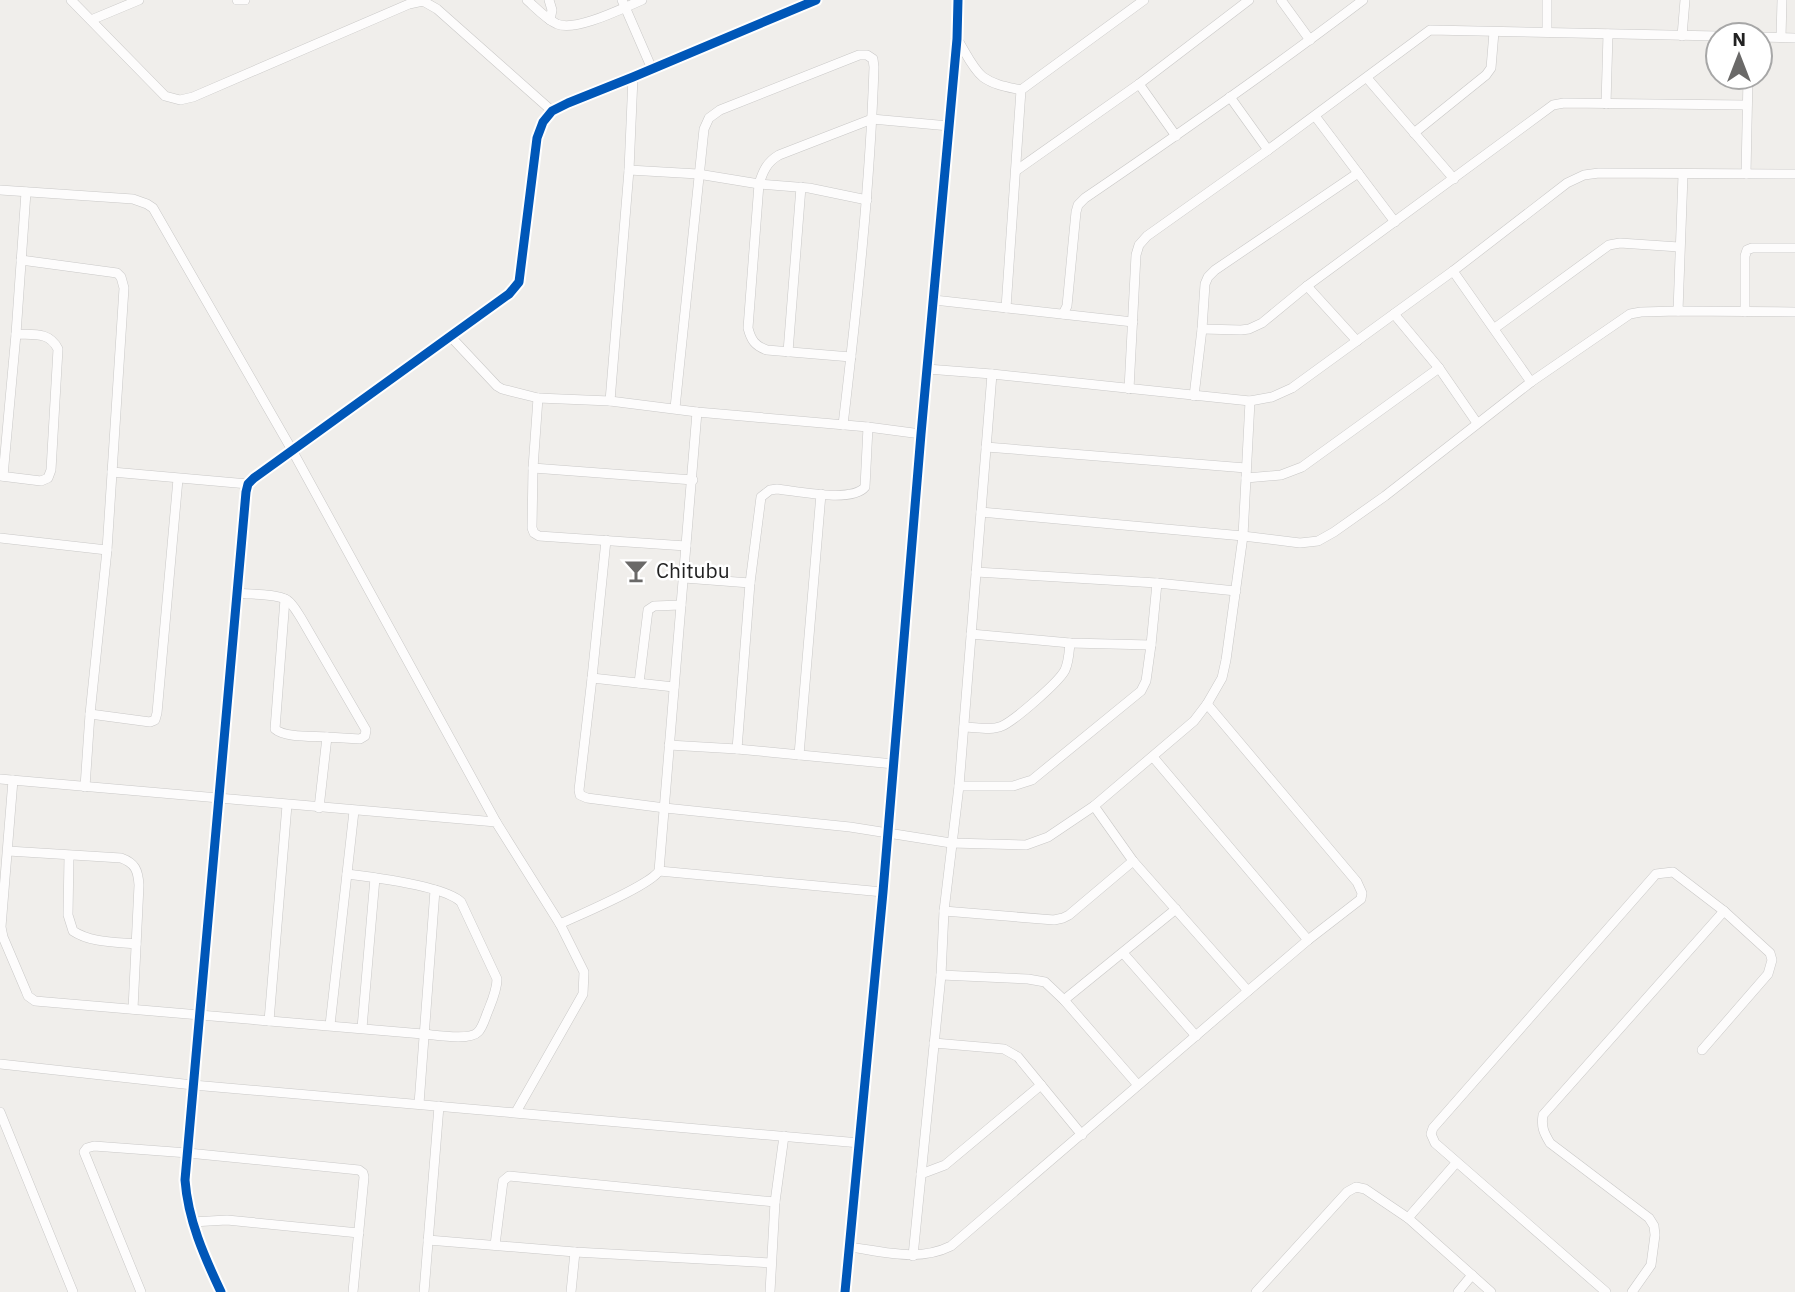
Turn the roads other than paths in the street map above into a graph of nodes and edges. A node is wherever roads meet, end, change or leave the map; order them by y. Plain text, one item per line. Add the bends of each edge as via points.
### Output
1 (71, 0) edge
2 (139, 0) edge
3 (237, 0) edge
4 (245, 0) edge
5 (527, 0) edge
6 (549, 0) edge
7 (642, 0) edge
8 (816, 0) edge
9 (958, 0) edge
10 (1144, 0) edge
11 (1249, 0) edge
12 (1281, 0) edge
13 (1363, 0) edge
14 (1547, 0) edge
15 (1685, 0) edge
16 (1782, 0) edge
17 (423, 1) edge
18 (624, 4) edge
19 (91, 20) junction
20 (550, 20) junction
21 (1494, 32) junction
22 (1547, 32) junction
23 (1608, 34) junction
24 (1682, 36) junction
25 (1704, 36) edge
26 (1774, 37) edge
27 (1782, 37) junction
28 (1795, 38) edge
29 (957, 39) junction
30 (1310, 40) junction
31 (652, 69) junction
32 (633, 77) junction
33 (1367, 78) junction
34 (1139, 84) junction
35 (1021, 90) junction
36 (1748, 91) edge
37 (1230, 97) junction
38 (1606, 104) junction
39 (1748, 105) junction
40 (552, 111) junction
41 (1315, 116) junction
42 (872, 119) junction
43 (949, 126) junction
44 (1414, 133) junction
45 (1176, 136) junction
46 (1268, 150) junction
47 (629, 170) junction
48 (1017, 170) junction
49 (1358, 173) junction
50 (698, 174) junction
51 (1746, 174) junction
52 (1795, 174) edge
53 (1683, 175) junction
54 (1454, 179) junction
55 (759, 184) junction
56 (801, 187) junction
57 (0, 190) edge
58 (26, 192) junction
59 (867, 200) junction
60 (1395, 222) junction
61 (1679, 247) junction
62 (1795, 248) edge
63 (21, 260) junction
64 (1453, 271) junction
65 (1307, 286) junction
66 (934, 300) junction
67 (1006, 308) junction
68 (1678, 311) junction
69 (1745, 312) junction
70 (1795, 312) edge
71 (1063, 314) junction
72 (1394, 314) junction
73 (1133, 322) junction
74 (1495, 328) junction
75 (1202, 329) junction
76 (16, 334) junction
77 (451, 337) junction
78 (1357, 341) junction
79 (788, 352) junction
80 (851, 357) junction
81 (1439, 368) junction
82 (928, 369) junction
83 (992, 374) junction
84 (1531, 382) junction
85 (1129, 389) junction
86 (1194, 396) junction
87 (538, 398) junction
88 (610, 401) junction
89 (1250, 401) junction
90 (675, 408) junction
91 (698, 412) junction
92 (1477, 423) junction
93 (843, 425) junction
94 (868, 427) junction
95 (921, 434) junction
96 (986, 447) junction
97 (292, 450) junction
98 (533, 468) junction
99 (112, 472) junction
100 (1246, 473) junction
101 (1, 476) edge
102 (178, 479) junction
103 (692, 480) junction
104 (248, 484) junction
105 (821, 494) junction
106 (981, 512) junction
107 (1242, 536) junction
108 (0, 538) edge
109 (606, 540) junction
110 (685, 546) junction
111 (107, 550) junction
112 (976, 572) junction
113 (684, 578) junction
114 (750, 583) junction
115 (1157, 583) junction
116 (1236, 591) junction
117 (236, 593) junction
118 (285, 599) junction
119 (681, 605) junction
120 (971, 634) junction
121 (1070, 643) junction
122 (1151, 645) junction
123 (592, 678) junction
124 (639, 683) junction
125 (674, 687) junction
126 (1207, 704) junction
127 (90, 714) junction
128 (964, 727) junction
129 (327, 737) junction
130 (669, 746) junction
131 (737, 749) junction
132 (799, 755) junction
133 (1153, 757) junction
134 (894, 764) junction
135 (0, 779) edge
136 (13, 780) junction
137 (959, 786) junction
138 (85, 788) junction
139 (218, 799) junction
140 (287, 805) junction
141 (1094, 806) junction
142 (319, 808) junction
143 (665, 808) junction
144 (354, 811) junction
145 (496, 822) junction
146 (888, 834) junction
147 (951, 843) junction
148 (8, 850) junction
149 (69, 856) junction
150 (1133, 861) junction
151 (659, 870) junction
152 (347, 874) junction
153 (375, 878) junction
154 (435, 890) junction
155 (883, 892) junction
156 (1176, 909) junction
157 (944, 911) junction
158 (1724, 911) junction
159 (560, 923) junction
160 (1308, 940) junction
161 (136, 944) junction
162 (1123, 953) junction
163 (941, 975) junction
164 (1248, 990) junction
165 (1064, 1000) junction
166 (133, 1009) junction
167 (200, 1016) junction
168 (269, 1021) junction
169 (330, 1025) junction
170 (362, 1028) junction
171 (423, 1034) junction
172 (1196, 1036) junction
173 (934, 1043) junction
174 (1702, 1050) dead end
175 (0, 1064) edge
176 (193, 1084) junction
177 (1138, 1084) junction
178 (1041, 1085) junction
179 (419, 1104) junction
180 (439, 1106) junction
181 (0, 1112) edge
182 (516, 1112) junction
183 (1082, 1135) junction
184 (784, 1136) junction
185 (860, 1143) junction
186 (188, 1153) junction
187 (1456, 1163) junction
188 (921, 1174) junction
189 (775, 1202) junction
190 (1408, 1218) junction
191 (192, 1222) junction
192 (359, 1233) junction
193 (428, 1240) junction
194 (495, 1245) junction
195 (850, 1247) junction
196 (575, 1252) junction
197 (912, 1256) junction
198 (771, 1263) junction
199 (1472, 1275) junction
200 (73, 1292) edge
201 (141, 1292) edge
202 (221, 1292) edge
203 (353, 1292) edge
204 (424, 1292) edge
205 (571, 1292) edge
206 (770, 1292) edge
207 (845, 1292) edge
208 (1256, 1292) edge
209 (1458, 1292) edge
210 (1491, 1292) edge
211 (1606, 1292) edge
212 (1632, 1292) edge

1 - 19 street
2 - 19 street
3 - 4 street
5 - 20 street
6 - 20 street
7 - 18 street
8 - 31 street
9 - 29 street
10 - 35 street
11 - 34 street
12 - 30 street
13 - 30 street
14 - 22 street
15 - 24 street
16 - 27 street
17 - 19 street via 180,100 164,96
17 - 40 street
18 - 20 street via 595,20 568,26
18 - 31 street
21 - 22 street
21 - 33 street via 1430,30
21 - 44 street via 1491,68 1486,75
22 - 23 street
23 - 24 street
23 - 38 street
24 - 25 street
26 - 27 street
27 - 28 street
29 - 35 street via 983,76
29 - 43 street
30 - 37 street
31 - 32 street
32 - 40 street
32 - 47 street
33 - 41 street
33 - 44 street
34 - 45 street
34 - 48 street
35 - 48 street
36 - 39 street
37 - 45 street
37 - 46 street
38 - 39 street
38 - 54 street via 1553,105
39 - 51 street
40 - 77 street via 537,138 519,282
41 - 46 street
41 - 49 street
42 - 43 street
42 - 50 street via 873,59 859,55 709,118
42 - 55 street via 779,155 764,169
42 - 59 street
43 - 66 street
44 - 54 street
45 - 71 street via 1078,205
46 - 73 street via 1139,245
47 - 50 street
47 - 88 street
48 - 67 street
49 - 60 street
49 - 75 street via 1215,270 1205,284
50 - 55 street
50 - 90 street
51 - 52 street
51 - 53 street
53 - 61 street
53 - 64 street via 1584,175 1567,183
54 - 60 street
55 - 56 street
55 - 79 street via 748,328 759,348
56 - 59 street
56 - 79 street
57 - 58 street
58 - 63 street
58 - 97 street via 133,199 153,208
59 - 80 street
60 - 65 street
61 - 68 street
61 - 74 street via 1609,245
62 - 69 street via 1747,250
63 - 76 street
63 - 99 street via 121,277 124,288
64 - 72 street
64 - 74 street
65 - 75 street via 1249,329
65 - 78 street
66 - 67 street
66 - 82 street
67 - 71 street
68 - 69 street
68 - 84 street via 1630,314
69 - 70 street
71 - 73 street
72 - 78 street
72 - 81 street
73 - 85 street
74 - 84 street
75 - 86 street
76 - 101 street
76 - 101 street via 46,336 58,349 51,470 41,481
77 - 87 street via 497,386
77 - 97 street
78 - 89 street via 1292,388
79 - 80 street
80 - 93 street
81 - 92 street
81 - 100 street via 1302,467 1281,475
82 - 83 street
82 - 95 street
83 - 85 street
83 - 96 street
84 - 92 street
85 - 86 street
86 - 89 street
87 - 88 street
87 - 98 street
88 - 90 street
89 - 100 street
90 - 91 street
91 - 93 street
91 - 103 street
92 - 107 street via 1385,496 1318,541
93 - 94 street
94 - 95 street
94 - 105 street via 865,487 849,495
95 - 134 street
96 - 100 street
96 - 106 street
97 - 104 street
97 - 145 street
98 - 103 street
98 - 109 street via 534,533
99 - 102 street
99 - 111 street
100 - 107 street
102 - 104 street
102 - 127 street via 155,720
103 - 110 street
104 - 117 street
105 - 114 street via 777,489 761,497
105 - 132 street
106 - 107 street
106 - 112 street
107 - 116 street
108 - 111 street
109 - 110 street
109 - 123 street
110 - 113 street
111 - 127 street
112 - 115 street
112 - 120 street
113 - 114 street
113 - 119 street
114 - 131 street
115 - 116 street
115 - 122 street
116 - 126 street via 1223,678
117 - 118 street
117 - 139 street
118 - 129 street via 275,729
118 - 129 street via 301,618 366,730 360,739
119 - 124 street via 648,610
119 - 125 street
120 - 121 street
120 - 128 street
121 - 122 street
121 - 128 street via 1067,664 1058,680 1010,721 1001,727
122 - 137 street via 1141,691 1032,780 1013,786
123 - 124 street
123 - 143 street via 580,795
124 - 125 street
125 - 130 street
126 - 133 street
126 - 160 street via 1360,887 1362,899
127 - 138 street
128 - 137 street
129 - 142 street
130 - 131 street
130 - 143 street
131 - 132 street
132 - 134 street
133 - 141 street
133 - 160 street
134 - 146 street
135 - 136 street
136 - 138 street
136 - 148 street
137 - 147 street
138 - 139 street
139 - 140 street
139 - 167 street
140 - 142 street
140 - 168 street
141 - 147 street via 1038,842
141 - 150 street
142 - 144 street
143 - 146 street
143 - 151 street
144 - 145 street
144 - 152 street
145 - 159 street
146 - 147 street
146 - 155 street
147 - 157 street
148 - 149 street
148 - 166 street via 1,927 28,996 41,1002
149 - 161 street via 68,915 73,931 83,937
149 - 161 street via 121,858 135,866 139,885
150 - 156 street
150 - 157 street via 1063,918
151 - 155 street
151 - 159 street via 640,885
152 - 153 street
152 - 169 street
153 - 154 street
153 - 170 street
154 - 171 street
154 - 171 street via 461,902 497,984 475,1035
155 - 185 street
156 - 162 street
156 - 164 street
157 - 163 street
158 - 174 street via 1770,953 1771,968
158 - 187 street via 1673,872 1656,874 1433,1128 1434,1143
158 - 212 street via 1543,1115 1543,1131 1550,1143 1654,1226 1651,1265
159 - 182 street via 584,972 583,994
160 - 164 street
161 - 166 street
162 - 165 street
162 - 172 street
163 - 165 street via 1037,980
163 - 173 street
164 - 172 street
165 - 177 street
166 - 167 street
167 - 168 street
167 - 176 street
168 - 169 street
169 - 170 street
170 - 171 street
171 - 179 street
172 - 177 street
173 - 178 street via 1004,1049 1018,1057
173 - 188 street
175 - 176 street
176 - 179 street
176 - 186 street
177 - 183 street
178 - 183 street
178 - 188 street via 944,1165
179 - 180 street
180 - 182 street
180 - 193 street
181 - 200 street
182 - 184 street
183 - 197 street via 951,1246
184 - 185 street
184 - 189 street
185 - 195 street
186 - 191 street via 185,1180
186 - 192 street via 359,1170 364,1178
186 - 201 street via 94,1146 85,1152
187 - 190 street
187 - 211 street
188 - 197 street
189 - 194 street via 509,1176 502,1181
189 - 198 street
190 - 199 street
190 - 208 street via 1366,1189 1347,1192
191 - 192 street via 227,1220
191 - 202 street
192 - 203 street
193 - 194 street
193 - 204 street
194 - 196 street
195 - 197 street
195 - 207 street
196 - 198 street
196 - 205 street
198 - 206 street
199 - 209 street
199 - 210 street

